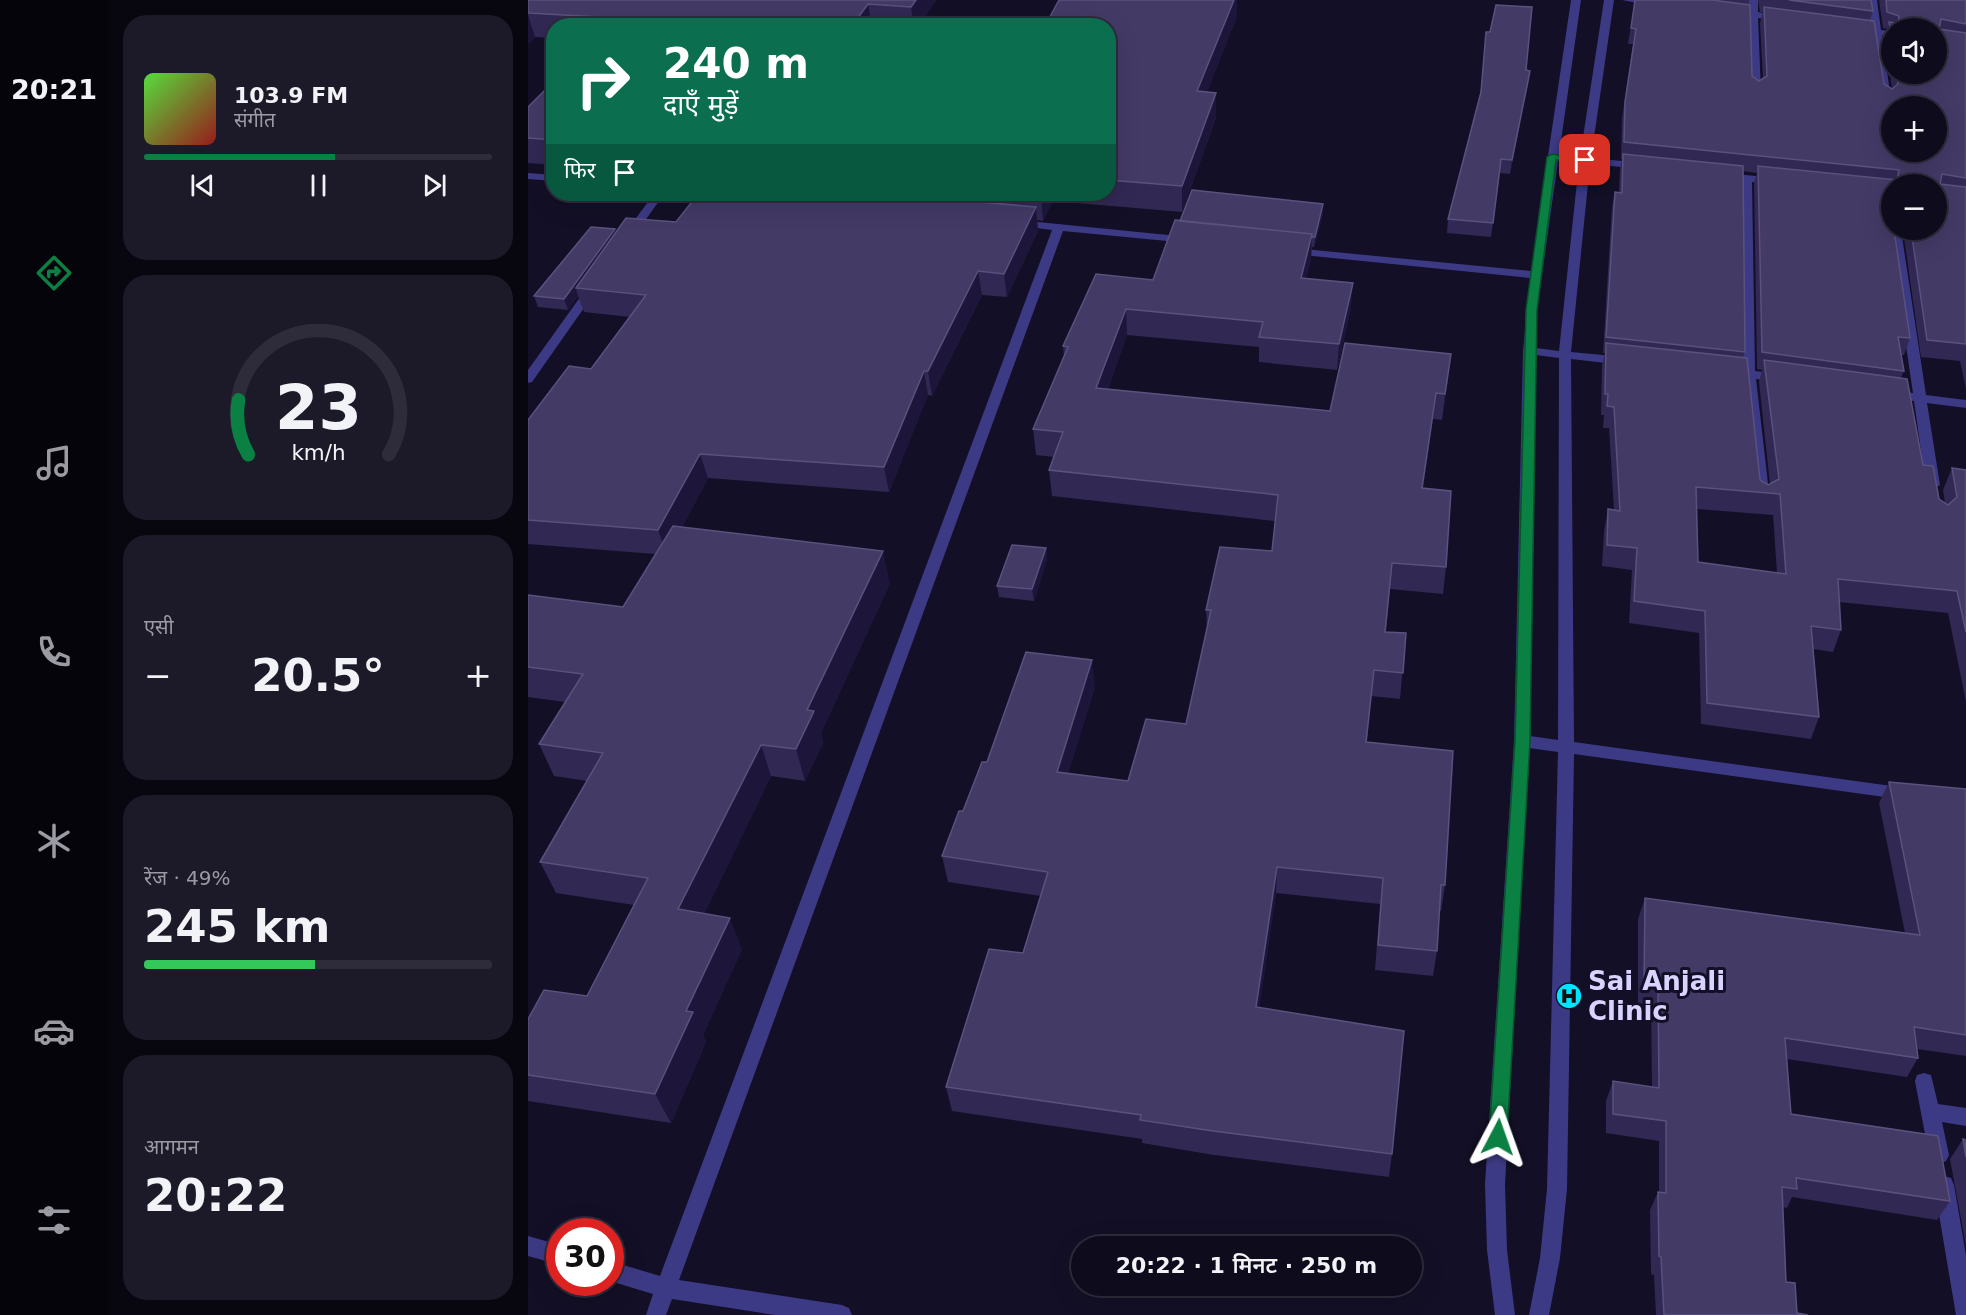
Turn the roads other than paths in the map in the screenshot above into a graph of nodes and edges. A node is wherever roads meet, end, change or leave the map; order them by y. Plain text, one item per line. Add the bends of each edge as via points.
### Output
1 (1576, 0) edge
2 (1609, 0) edge
3 (1627, 0) edge
4 (1753, 0) edge
5 (1872, 0) edge
6 (1661, 4) edge
7 (1718, 10) edge
8 (1752, 14) junction
9 (1797, 20) edge
10 (1842, 27) edge
11 (1876, 32) junction
12 (1881, 33) edge
13 (1756, 92) edge
14 (1885, 96) edge
15 (1552, 157) junction
16 (1585, 160) junction
17 (1654, 168) edge
18 (1712, 174) edge
19 (528, 176) edge
20 (546, 177) edge
21 (1747, 178) junction
22 (1782, 181) edge
23 (654, 201) edge
24 (1000, 222) edge
25 (1059, 227) junction
26 (1896, 240) edge
27 (625, 242) edge
28 (1202, 242) edge
29 (1285, 250) edge
30 (1534, 275) junction
31 (597, 281) edge
32 (1529, 351) junction
33 (1565, 355) junction
34 (1636, 363) edge
35 (1715, 371) edge
36 (1749, 374) junction
37 (528, 379) edge
38 (1794, 380) edge
39 (1884, 393) edge
40 (1918, 397) junction
41 (1966, 404) edge
42 (1935, 497) edge
43 (1763, 501) edge
44 (1522, 741) junction
45 (1566, 746) junction
46 (1922, 796) edge
47 (1924, 1081) dead end
48 (1931, 1112) junction
49 (1966, 1117) edge
50 (528, 1246) edge
51 (546, 1251) edge
52 (624, 1275) edge
53 (666, 1287) junction
54 (656, 1315) edge
55 (842, 1315) edge
56 (1505, 1315) edge
57 (1539, 1315) edge
58 (1966, 1315) edge

1 - 15 street
2 - 16 street
3 - 6 street
4 - 8 street
5 - 11 street
7 - 8 street
8 - 9 street
8 - 13 street
10 - 11 street
11 - 12 street
11 - 14 street
15 - 16 street
15 - 30 street
16 - 17 street
16 - 33 street
18 - 21 street
19 - 20 street
21 - 22 street
21 - 36 street
23 - 27 street
24 - 25 street
25 - 28 street
25 - 53 street
26 - 40 street
29 - 30 street
30 - 32 street
31 - 37 street
32 - 33 street
32 - 44 street
33 - 34 street
33 - 45 street
35 - 36 street
36 - 38 street
36 - 43 street
39 - 40 street
40 - 41 street
40 - 42 street
44 - 45 street
44 - 56 street via 1495,1184 1497,1250
45 - 46 street
45 - 57 street via 1557,1189
47 - 48 street
48 - 49 street
48 - 58 street
50 - 51 street
52 - 53 street
53 - 54 street
53 - 55 street

